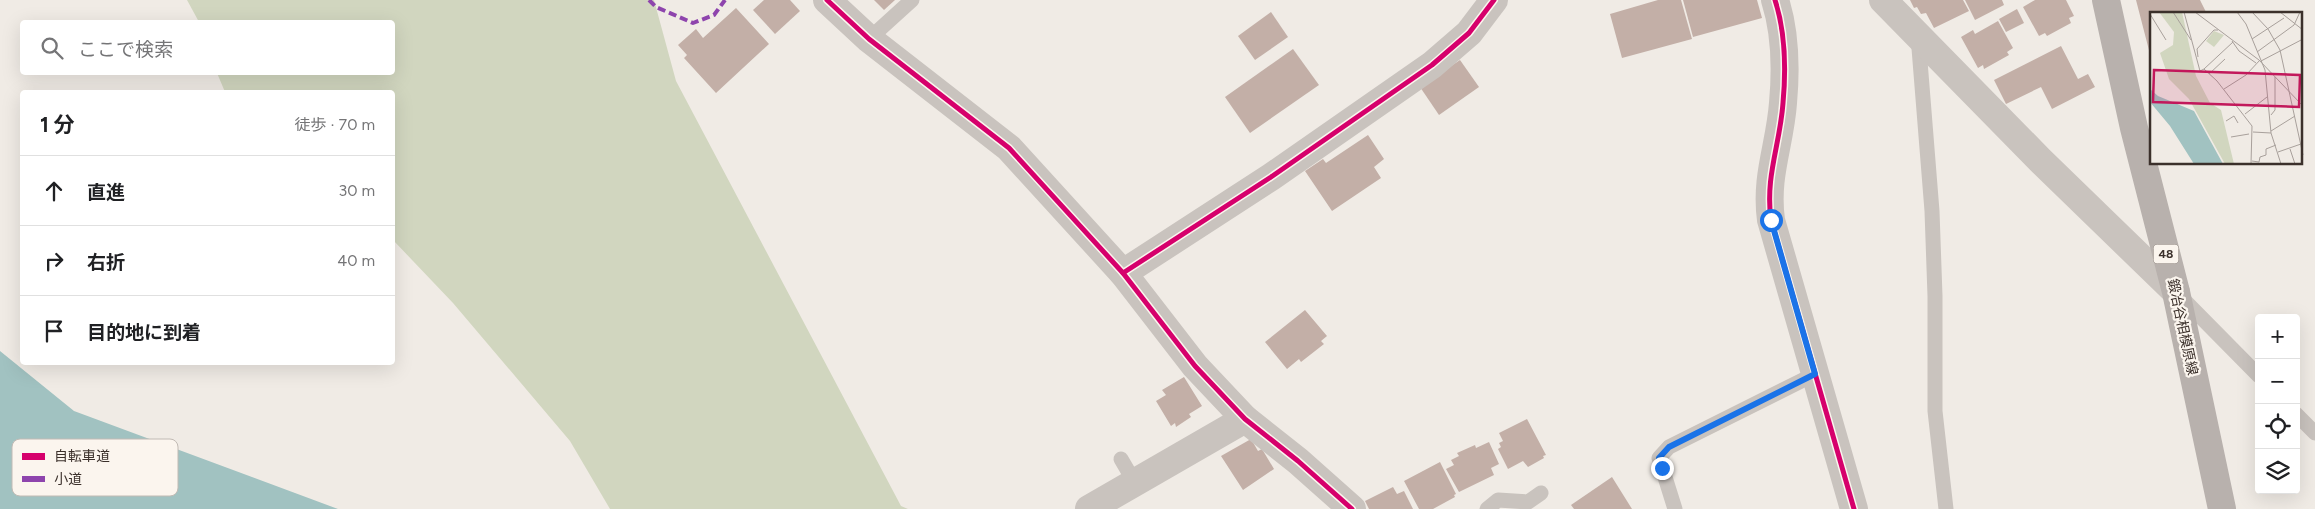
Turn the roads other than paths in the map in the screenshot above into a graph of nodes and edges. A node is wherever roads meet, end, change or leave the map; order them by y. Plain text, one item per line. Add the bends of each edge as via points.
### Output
1 (827, 0) edge
2 (912, 0) edge
3 (1494, 0) edge
4 (1775, 0) edge
5 (1883, 0) edge
6 (2106, 0) edge
7 (1918, 35) junction
8 (869, 39) junction
9 (1123, 273) junction
10 (2176, 292) junction
11 (2255, 372) edge
12 (1815, 374) junction
13 (2300, 418) edge
14 (1245, 419) junction
15 (2315, 433) edge
16 (1121, 459) dead end
17 (1134, 483) junction
18 (1541, 493) dead end
19 (1089, 509) edge
20 (1352, 509) edge
21 (1487, 509) edge
22 (1675, 509) edge
23 (1854, 509) edge
24 (1946, 509) edge
25 (2222, 509) edge

1 - 8 street
2 - 8 lane
3 - 9 street via 1469,34 1432,65 1271,177
4 - 12 street via 1783,52 1784,103 1768,198 1775,239
5 - 7 street
6 - 10 main road, 鍛冶谷相模原線 / 48 via 2134,128
7 - 10 street
7 - 24 lane via 1936,296 1935,411
8 - 9 street via 1009,148
9 - 14 street via 1195,366
10 - 11 lane
10 - 25 main road, 鍛冶谷相模原線 / 48
12 - 22 lane via 1669,447 1659,458
12 - 23 street
13 - 15 lane
14 - 17 street
14 - 20 street
16 - 17 lane
17 - 19 street
18 - 21 lane via 1528,502 1498,500

